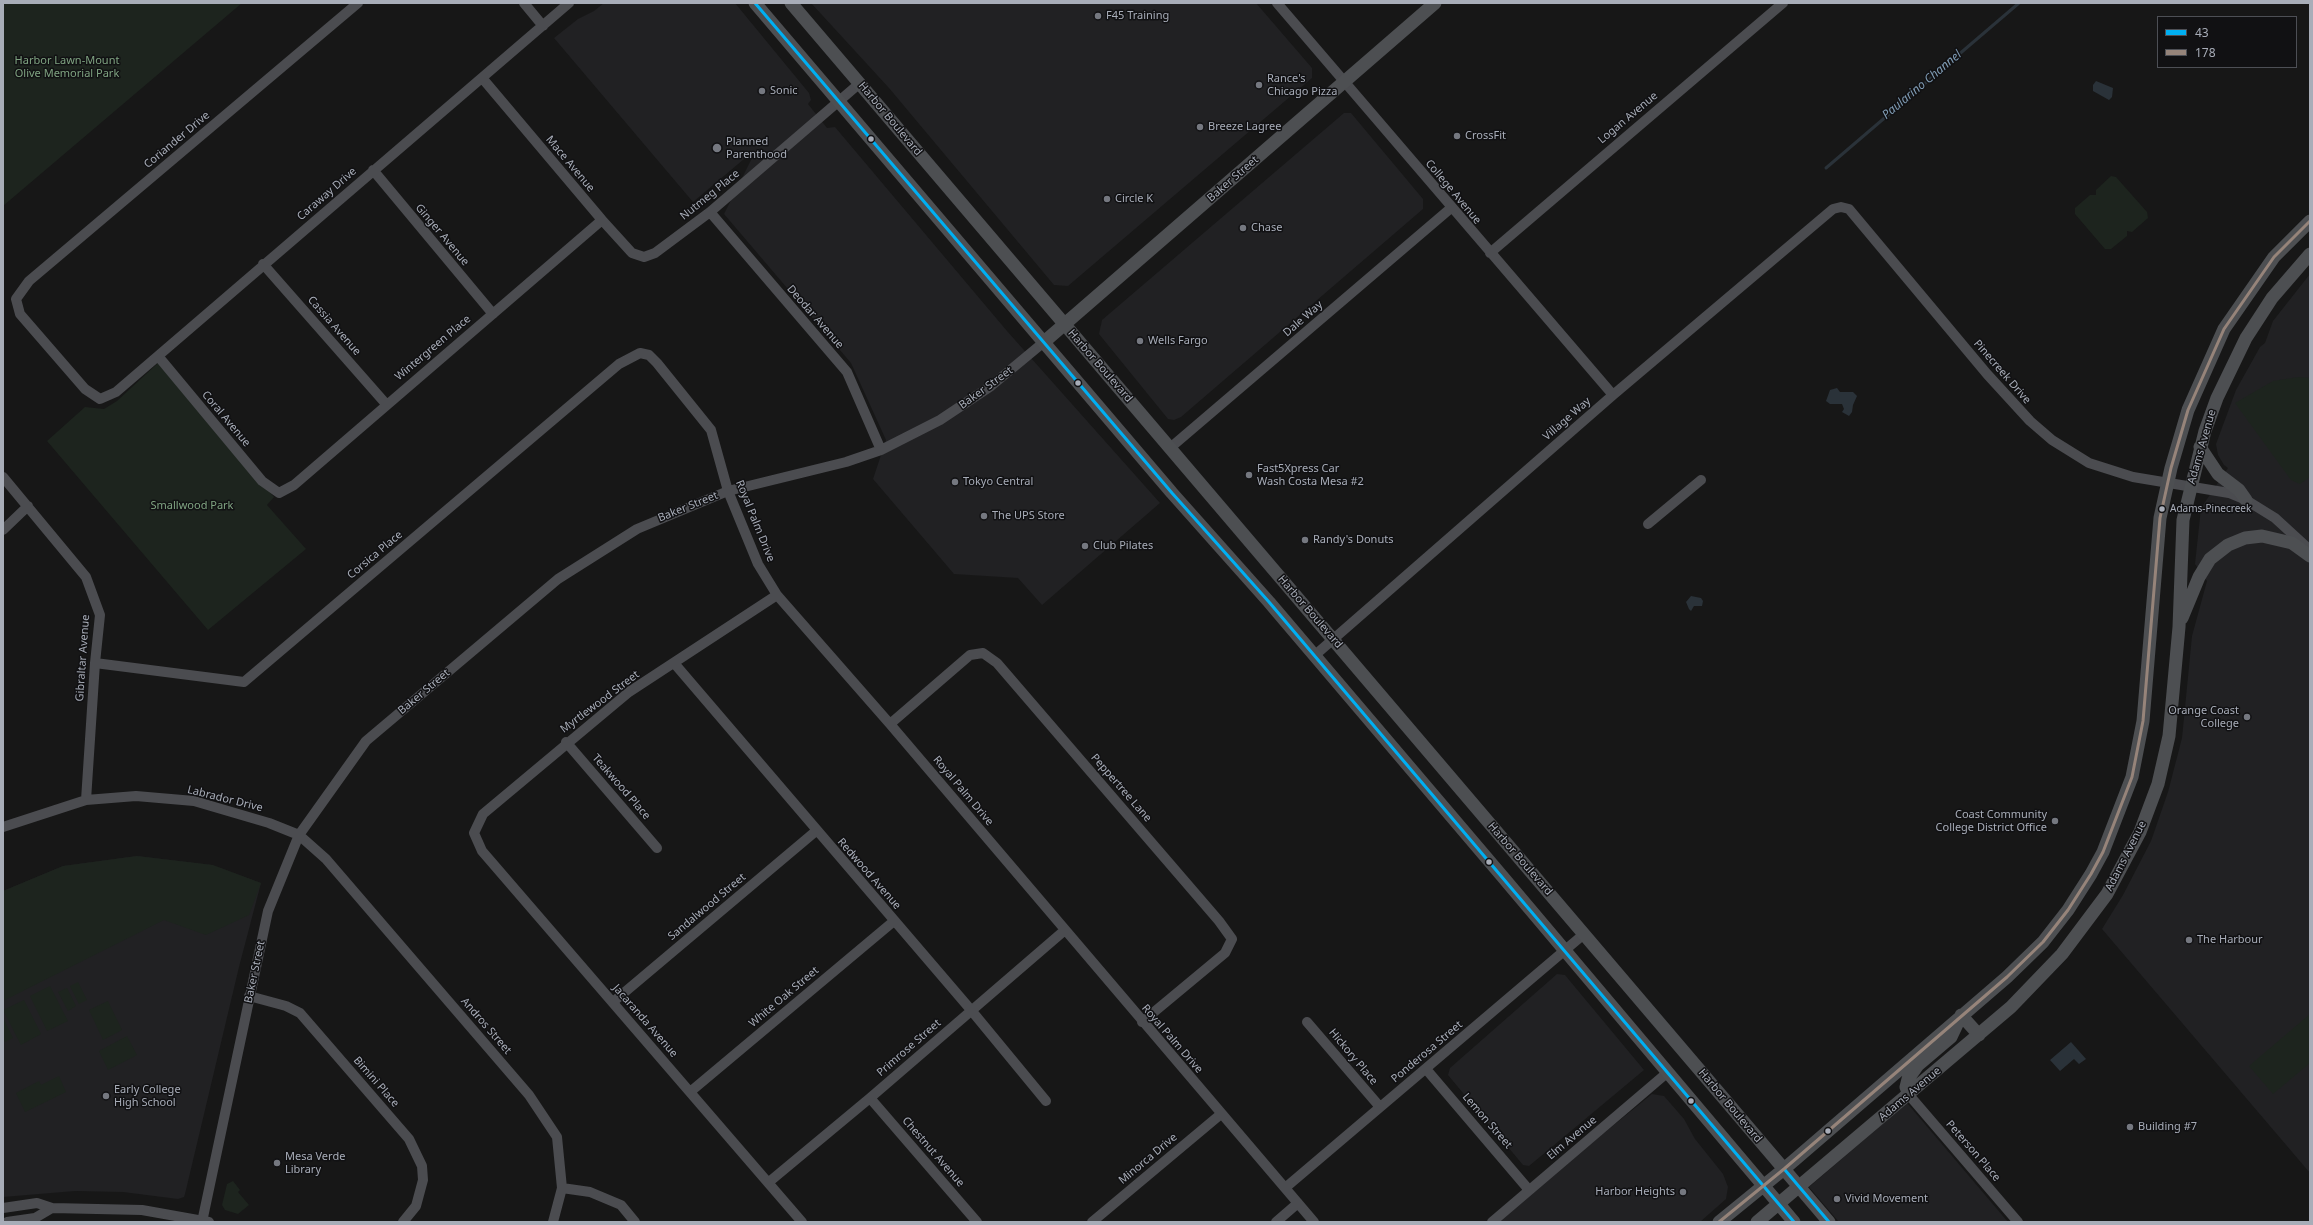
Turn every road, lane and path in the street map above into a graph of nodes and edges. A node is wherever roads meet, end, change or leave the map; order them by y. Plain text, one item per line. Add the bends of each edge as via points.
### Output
1 (358, 3) edge
2 (524, 3) edge
3 (568, 3) edge
4 (755, 3) edge
5 (791, 3) edge
6 (1277, 3) edge
7 (1435, 3) edge
8 (1783, 3) edge
9 (543, 26) junction
10 (483, 79) junction
11 (1346, 82) junction
12 (860, 83) junction
13 (838, 102) junction
14 (373, 170) junction
15 (1841, 207) joint
16 (1450, 208) junction
17 (710, 212) junction
18 (602, 220) junction
19 (2310, 221) edge
20 (1490, 253) junction
21 (2310, 254) edge
22 (644, 257) joint
23 (263, 264) junction
24 (493, 314) junction
25 (1064, 325) junction
26 (1044, 342) junction
27 (640, 353) joint
28 (158, 356) junction
29 (1613, 395) junction
30 (100, 399) joint
31 (386, 404) junction
32 (2200, 447) junction
33 (1170, 448) junction
34 (881, 450) junction
35 (3, 477) edge
36 (1701, 480) dead end
37 (2167, 483) junction
38 (2190, 486) junction
39 (728, 491) junction
40 (279, 493) joint
41 (2246, 500) junction
42 (28, 506) junction
43 (1648, 524) dead end
44 (3, 530) edge
45 (2310, 550) edge
46 (2310, 556) edge
47 (777, 595) junction
48 (2179, 627) junction
49 (1334, 639) junction
50 (1314, 656) junction
51 (674, 663) junction
52 (95, 664) junction
53 (890, 724) junction
54 (566, 742) junction
55 (86, 800) junction
56 (3, 827) edge
57 (816, 831) junction
58 (474, 833) joint
59 (299, 836) junction
60 (657, 848) dead end
61 (2068, 910) junction
62 (894, 921) junction
63 (2086, 922) junction
64 (1065, 930) junction
65 (1584, 934) junction
66 (1564, 949) junction
67 (249, 996) junction
68 (613, 1002) junction
69 (971, 1010) junction
70 (1961, 1015) junction
71 (1142, 1022) junction
72 (1307, 1022) dead end
73 (1979, 1035) junction
74 (1426, 1069) junction
75 (1668, 1072) junction
76 (690, 1092) junction
77 (1909, 1095) junction
78 (870, 1098) junction
79 (1046, 1100) dead end
80 (1380, 1107) junction
81 (1221, 1114) junction
82 (1784, 1169) junction
83 (769, 1182) junction
84 (1764, 1185) junction
85 (1799, 1187) junction
86 (562, 1188) junction
87 (1285, 1188) junction
88 (1529, 1190) junction
89 (1298, 1203) junction
90 (1779, 1204) junction
91 (3, 1208) edge
92 (52, 1208) junction
93 (204, 1221) edge
94 (7, 1222) edge
95 (403, 1222) edge
96 (553, 1222) edge
97 (635, 1222) edge
98 (802, 1222) edge
99 (977, 1222) edge
100 (1092, 1222) edge
101 (1276, 1222) edge
102 (1314, 1222) edge
103 (1492, 1222) edge
104 (1719, 1222) edge
105 (1757, 1222) edge
106 (1794, 1222) edge
107 (1829, 1222) edge
108 (2018, 1222) edge

1 - 30 street, Coriander Drive via 29,281 16,299 20,314 85,389
2 - 9 street
3 - 9 street, Caraway Drive
4 - 13 main road
5 - 12 main road, Harbor Boulevard
6 - 11 street, College Avenue
7 - 11 main road, Baker Street
8 - 20 street, Logan Avenue
9 - 10 street, Caraway Drive
10 - 14 street, Caraway Drive
10 - 18 street, Mace Avenue
11 - 16 street, College Avenue
11 - 25 main road, Baker Street
12 - 13 street, Nutmeg Place
12 - 25 main road, Harbor Boulevard
13 - 17 street, Nutmeg Place
13 - 26 main road
14 - 23 street, Caraway Drive
14 - 24 street, Ginger Avenue
15 - 29 street, Village Way via 1833,209
15 - 37 street, Pinecreek Drive via 1848,209 1987,374 2030,421 2052,440 2089,463 2133,477
16 - 20 street, College Avenue
16 - 33 street, Dale Way
17 - 22 street, Nutmeg Place via 654,254
17 - 34 street, Deodar Avenue via 847,372
18 - 22 street, Mace Avenue via 632,253
18 - 24 street, Wintergreen Place
19 - 37 main road, Adams Avenue via 2274,257 2224,330 2188,410
20 - 29 street, College Avenue
21 - 32 main road, Adams Avenue via 2272,298 2246,338 2217,398
23 - 28 street, Caraway Drive
23 - 31 street, Cassia Avenue
24 - 31 street, Wintergreen Place
25 - 26 main road, Baker Street
25 - 33 main road, Harbor Boulevard
26 - 34 street, Baker Street via 991,386 940,420
26 - 50 main road
27 - 39 street, Royal Palm Drive via 649,355 657,363 711,430
27 - 52 street, Corsica Place via 619,364 244,682
28 - 30 street, Caraway Drive via 116,392
28 - 40 street, Coral Avenue via 262,481
29 - 49 street, Village Way
31 - 40 street, Wintergreen Place via 294,485
32 - 38 main road, Adams Avenue
32 - 41 main road via 2218,474 2239,490
33 - 49 main road, Harbor Boulevard
34 - 39 street, Baker Street via 846,462
35 - 42 street, Gibraltar Avenue
36 - 43 street
37 - 38 street, Pinecreek Drive
37 - 61 main road, Adams Avenue via 2160,518 2143,721 2132,777 2103,852
38 - 41 street, Pinecreek Drive via 2229,492
38 - 48 main road, Adams Avenue via 2183,520
39 - 47 street, Royal Palm Drive via 758,564
39 - 59 street, Baker Street via 637,529 558,578 366,741
41 - 45 street, Pinecreek Drive via 2275,518
42 - 44 street
42 - 52 street, Gibraltar Avenue via 86,578 100,615
46 - 48 main road via 2292,543 2262,536 2245,538 2228,545 2210,559 2198,577
47 - 51 street, Myrtlewood Street
47 - 53 street, Royal Palm Drive
48 - 63 main road, Adams Avenue via 2169,736 2158,784 2140,832 2107,894
49 - 50 street, Village Way
49 - 65 main road, Harbor Boulevard
50 - 66 main road
51 - 54 street, Myrtlewood Street via 629,692
51 - 57 street, Redwood Avenue
52 - 55 street, Gibraltar Avenue
53 - 64 street, Royal Palm Drive
53 - 71 street, Peppertree Lane via 970,655 983,653 997,663 1219,920 1232,939 1225,953
54 - 58 street, Myrtlewood Street via 483,814
54 - 60 street, Teakwood Place
55 - 56 street, Labrador Drive
55 - 59 street, Labrador Drive via 136,796 194,801 269,823
57 - 62 street, Redwood Avenue
57 - 68 street, Sandalwood Street
58 - 68 street, Jacaranda Avenue via 482,851
59 - 67 street, Baker Street via 268,911
59 - 86 street, Andros Street via 326,859 529,1095 556,1137
61 - 63 main road
61 - 70 main road, Adams Avenue via 2028,957
62 - 69 street, Redwood Avenue
62 - 76 street, White Oak Street
63 - 73 main road, Adams Avenue via 2046,973
64 - 69 street, Primrose Street
64 - 71 street, Royal Palm Drive
65 - 66 street, Ponderosa Street
65 - 82 main road, Harbor Boulevard
66 - 74 street, Ponderosa Street
66 - 75 main road
67 - 93 street, Baker Street
67 - 95 street, Bimini Place via 286,1006 300,1013 409,1139 422,1166 423,1180 416,1206
68 - 76 street, Jacaranda Avenue
69 - 78 street, Primrose Street
69 - 79 street, Redwood Avenue
70 - 73 main road
70 - 77 main road via 1951,1037 1918,1064 1908,1078 1906,1087
70 - 82 main road, Adams Avenue
71 - 81 street, Royal Palm Drive
72 - 80 street, Hickory Place
73 - 77 main road, Adams Avenue
74 - 80 street, Ponderosa Street
74 - 88 street, Lemon Street
75 - 84 main road
75 - 88 street, Elm Avenue
76 - 83 street, Jacaranda Avenue
77 - 85 main road, Adams Avenue
77 - 108 street, Peterson Place
78 - 83 street, Primrose Street
78 - 99 street, Chestnut Avenue
80 - 87 street, Ponderosa Street
81 - 87 street, Royal Palm Drive
81 - 100 street, Minorca Drive
82 - 84 main road, Adams Avenue
82 - 85 main road, Harbor Boulevard
83 - 98 street, Jacaranda Avenue
84 - 90 main road
84 - 104 main road, Adams Avenue
85 - 90 main road, Adams Avenue
85 - 107 main road, Harbor Boulevard
86 - 96 street
86 - 97 street via 590,1192 621,1205
87 - 89 street, Royal Palm Drive
88 - 103 street, Elm Avenue
89 - 101 street
89 - 102 street, Royal Palm Drive
90 - 105 main road, Adams Avenue
90 - 106 main road
91 - 92 street via 37,1203
92 - 93 street via 142,1210
92 - 94 street via 35,1218

